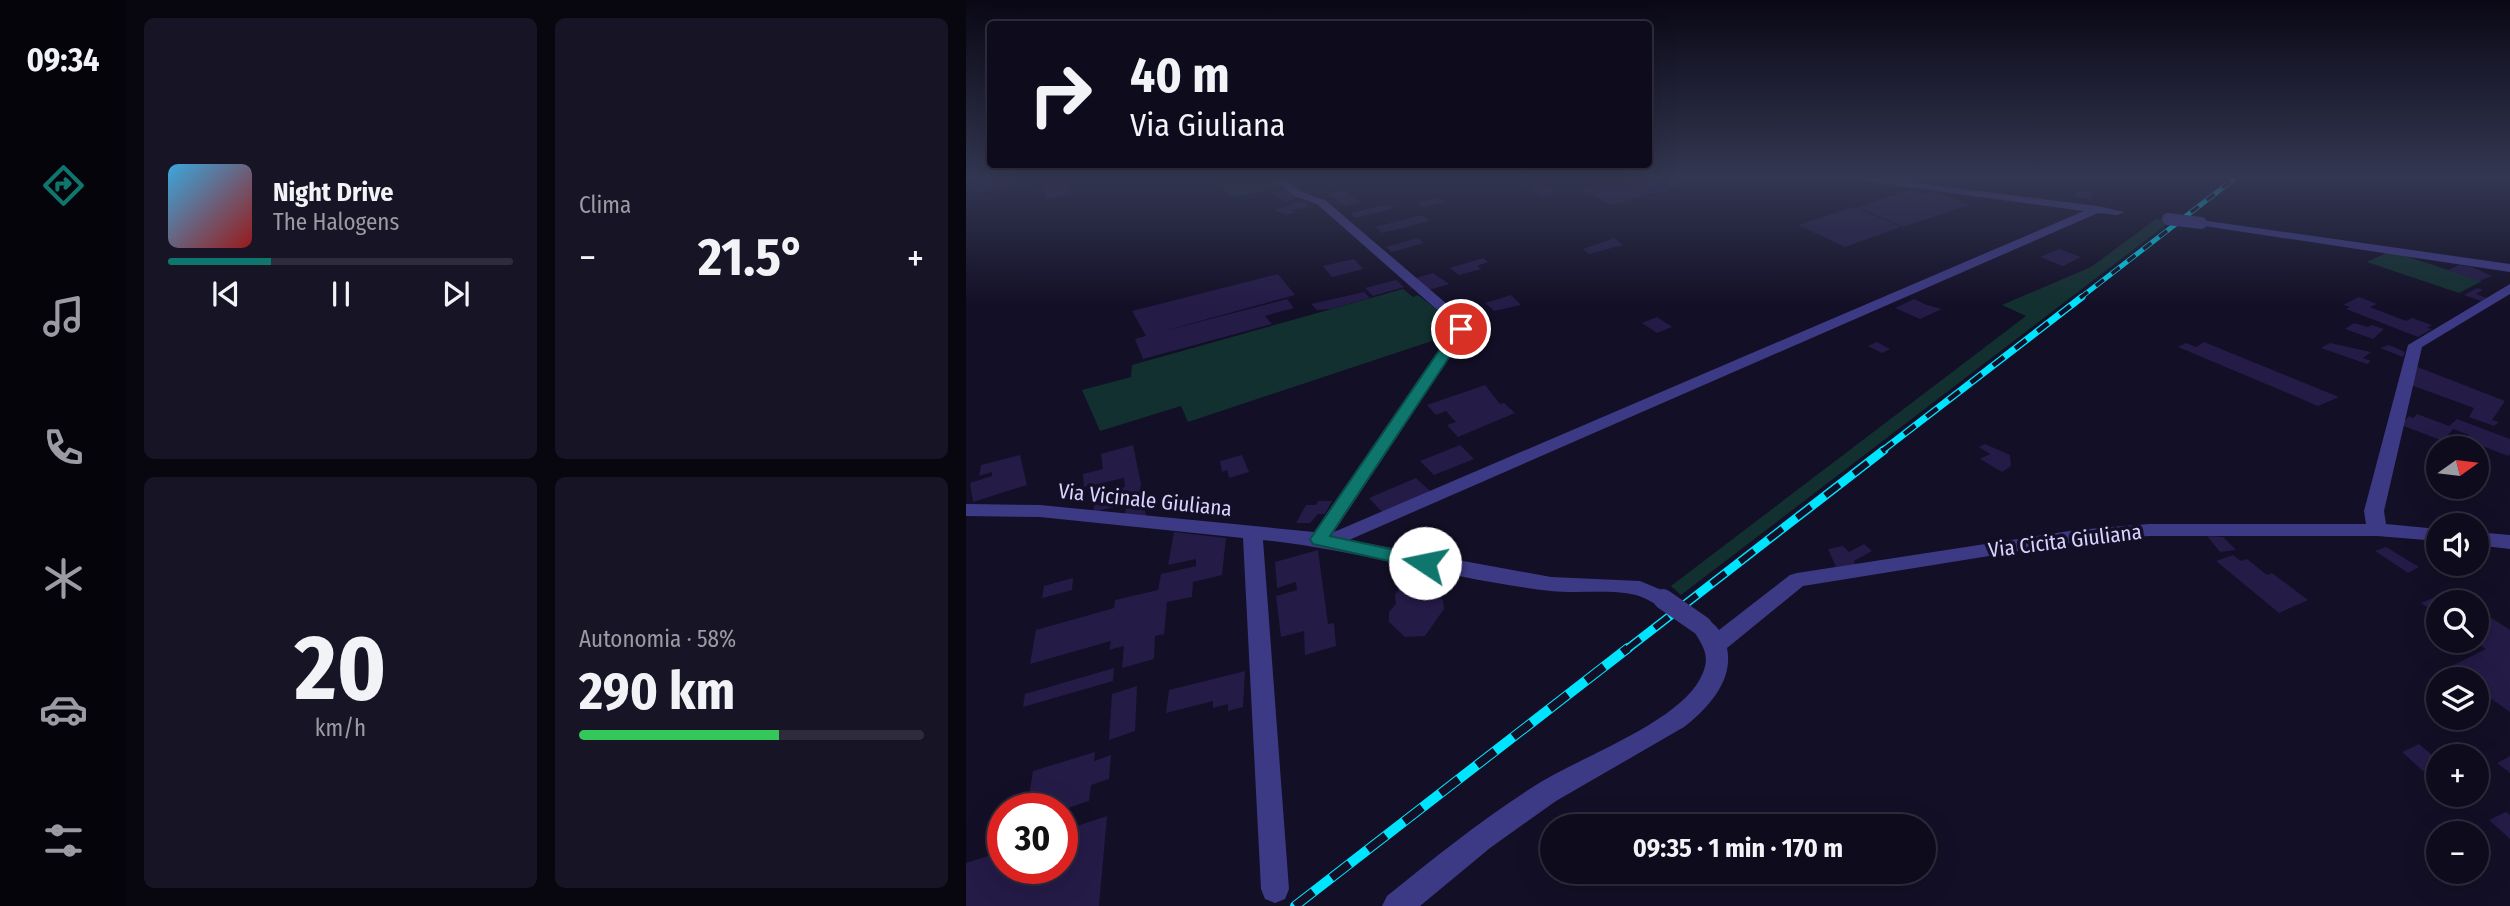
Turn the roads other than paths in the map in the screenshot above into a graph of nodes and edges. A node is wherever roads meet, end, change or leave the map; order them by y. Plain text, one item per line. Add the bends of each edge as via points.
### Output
1 (1343, 221) edge
2 (2069, 221) edge
3 (2187, 221) edge
4 (2510, 268) edge
5 (2510, 288) edge
6 (966, 510) edge
7 (2377, 530) junction
8 (1253, 534) junction
9 (2426, 534) edge
10 (2489, 539) edge
11 (1324, 541) junction
12 (2510, 541) edge
13 (1710, 635) junction
14 (1275, 889) dead end
15 (1397, 906) edge

1 - 11 street via 1449,313 1461,329
2 - 11 street
3 - 4 street, bridge
5 - 7 street via 2415,345 2374,511
6 - 8 street, Via Vicinale Giuliana via 1040,511
7 - 9 street, Via Cicita Giuliana
7 - 13 street, Via Cicita Giuliana via 2122,532 1797,580
8 - 11 street, Via Vicinale Giuliana
8 - 14 street
10 - 12 street
11 - 13 street, Via Vicinale Giuliana, bridge via 1551,584 1640,588 1663,599
13 - 15 street via 1718,662 1712,681 1686,713 1532,802

